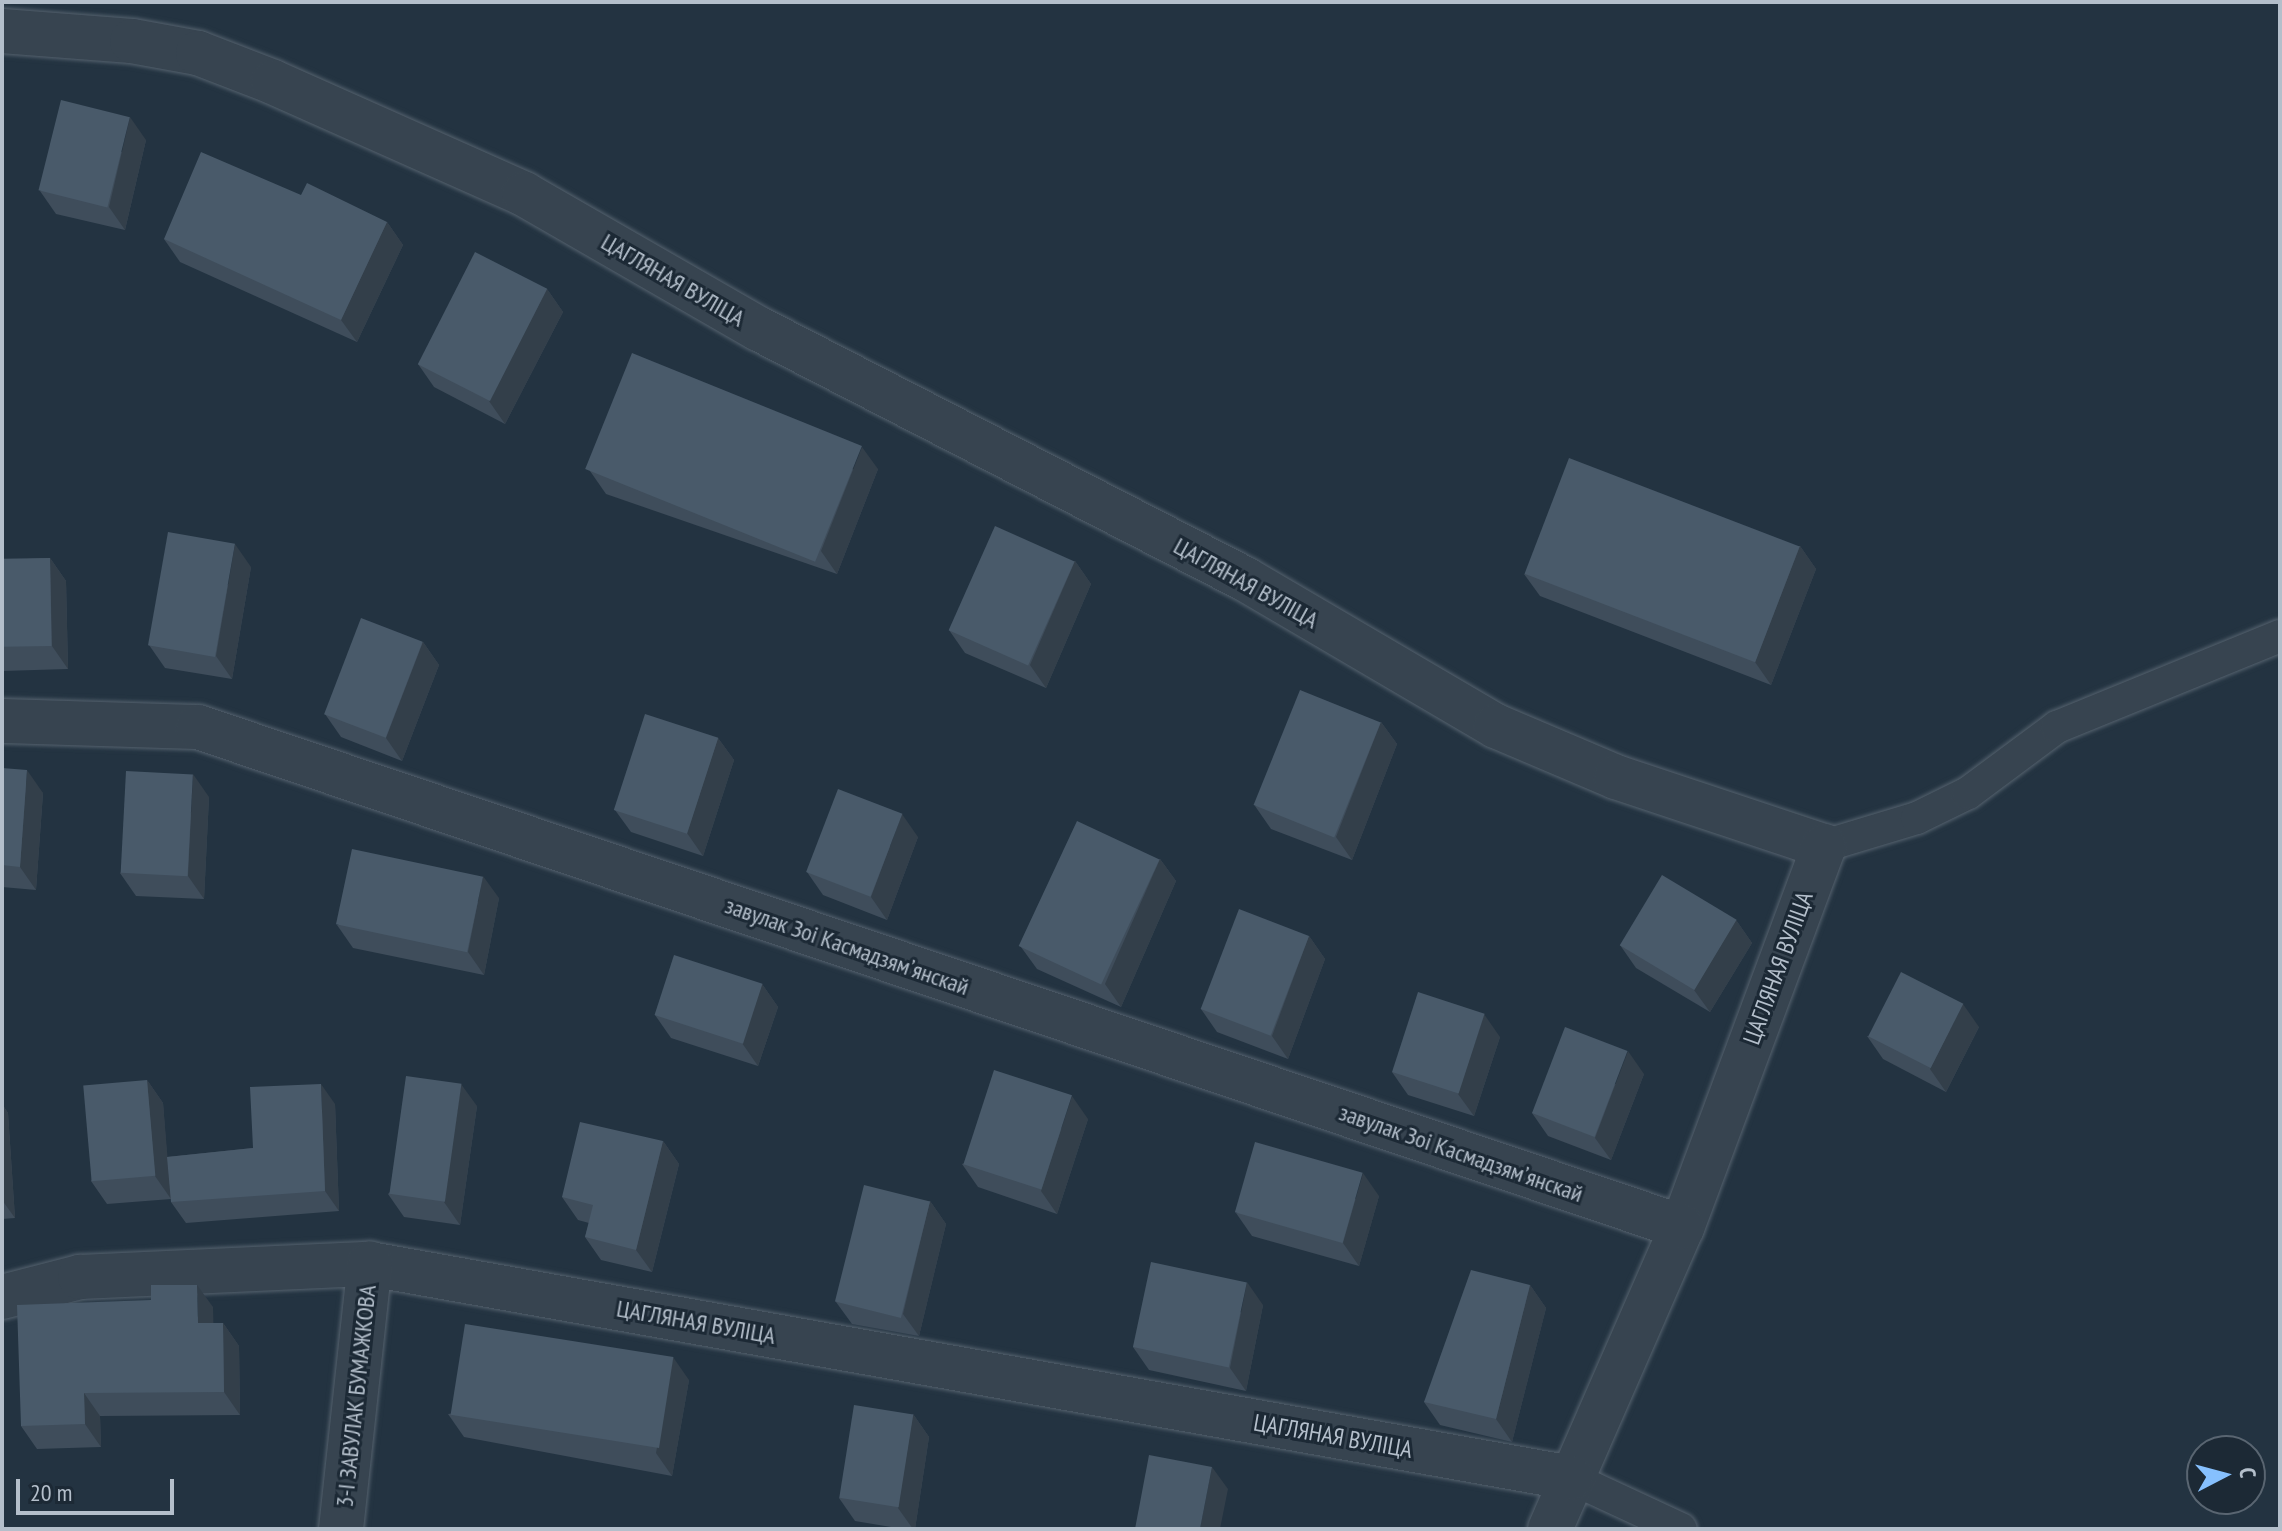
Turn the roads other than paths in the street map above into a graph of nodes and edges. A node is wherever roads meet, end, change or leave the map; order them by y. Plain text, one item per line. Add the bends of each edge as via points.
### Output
1 (2, 31) edge
2 (2280, 636) edge
3 (2, 721) edge
4 (1824, 846) junction
5 (1682, 1227) junction
6 (370, 1264) junction
7 (2, 1297) edge
8 (1571, 1478) junction
9 (341, 1529) edge
10 (1550, 1529) edge
11 (1681, 1529) edge

1 - 4 street, ЦАГЛЯНАЯ ВУЛІЦА via 132,41 198,53 524,194 759,329 1245,579 1496,726 1616,777
2 - 4 lane via 2057,727 1968,793 1917,818
3 - 5 street, завулак Зоі Касмадзямʼянскай via 198,727
4 - 5 street, ЦАГЛЯНАЯ ВУЛІЦА
5 - 8 street, ЦАГЛЯНАЯ ВУЛІЦА
6 - 7 street, ЦАГЛЯНАЯ ВУЛІЦА via 80,1277
6 - 8 street, ЦАГЛЯНАЯ ВУЛІЦА
6 - 9 street, 3-І ЗАВУЛАК БУМАЖКОВА
8 - 10 street
8 - 11 lane

